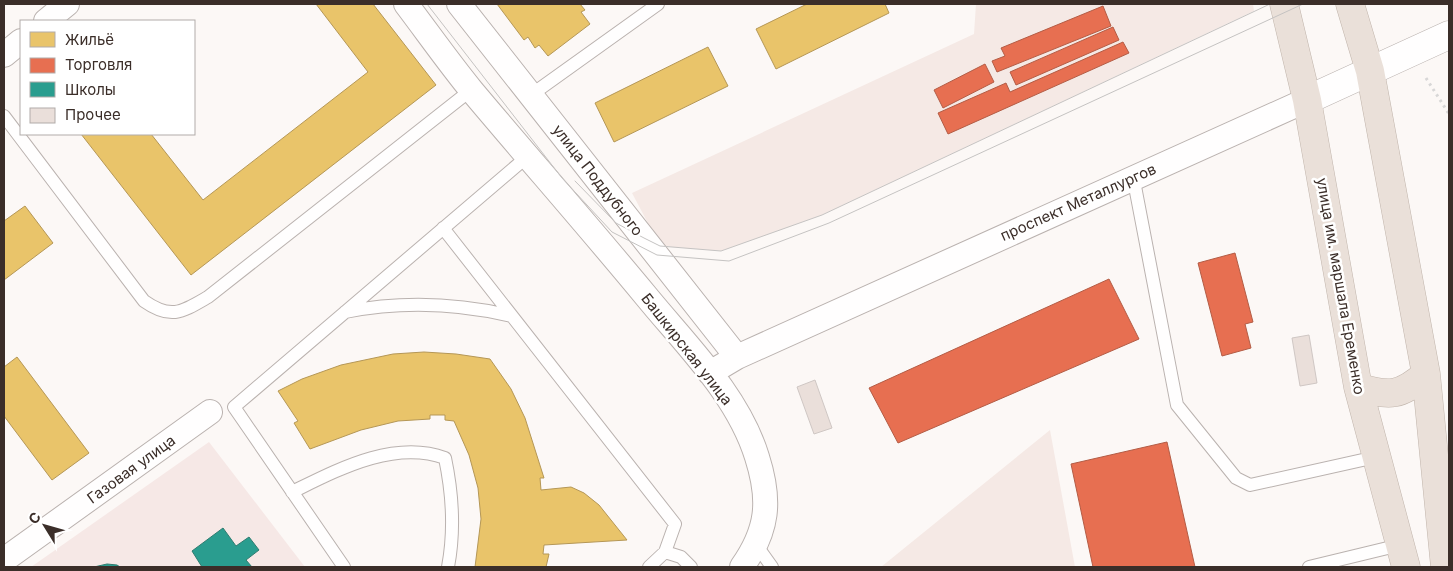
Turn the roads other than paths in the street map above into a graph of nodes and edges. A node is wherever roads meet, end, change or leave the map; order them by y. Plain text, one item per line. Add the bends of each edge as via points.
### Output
1 (67, 4) edge
2 (406, 4) edge
3 (459, 4) edge
4 (658, 4) edge
5 (1284, 4) edge
6 (1350, 4) edge
7 (47, 20) edge
8 (1449, 35) edge
9 (20, 42) edge
10 (4, 56) edge
11 (1370, 71) junction
12 (471, 90) junction
13 (531, 95) junction
14 (1307, 100) junction
15 (4, 116) edge
16 (528, 156) junction
17 (1133, 176) junction
18 (443, 228) junction
19 (345, 312) junction
20 (512, 316) junction
21 (737, 357) junction
22 (710, 373) junction
23 (1426, 374) junction
24 (1358, 387) junction
25 (210, 412) dead end
26 (1376, 457) junction
27 (292, 492) junction
28 (757, 546) junction
29 (665, 552) junction
30 (1403, 556) edge
31 (4, 560) edge
32 (344, 567) edge
33 (448, 567) edge
34 (649, 567) edge
35 (691, 567) edge
36 (742, 567) edge
37 (772, 567) edge
38 (1309, 567) edge
39 (1445, 567) edge

1 - 7 street
2 - 12 street
3 - 13 street, улица Поддубного
4 - 13 lane
5 - 14 highway, улица им. маршала Еременко
6 - 11 highway
8 - 11 main road, проспект Металлургов
9 - 10 street
11 - 14 main road, проспект Металлургов
11 - 23 highway
12 - 15 lane via 208,297 178,312 164,313 144,301
12 - 16 street
13 - 21 street, улица Поддубного
14 - 17 street, проспект Металлургов
14 - 24 highway, улица им. маршала Еременко
16 - 18 lane
16 - 22 street, Башкирская улица
17 - 21 street, проспект Металлургов
17 - 26 lane via 1177,405 1236,478 1250,484
18 - 19 lane
18 - 20 lane
19 - 20 lane via 434,305
19 - 27 lane via 234,408
20 - 29 lane via 675,524
21 - 22 street, проспект Металлургов
22 - 28 street, Башкирская улица via 736,412 757,456 767,506
23 - 24 highway via 1409,389 1381,395
23 - 39 highway via 1437,435
24 - 26 highway, улица им. маршала Еременко
25 - 31 street, Газовая улица
26 - 30 highway, улица им. маршала Еременко
27 - 32 lane
27 - 33 lane via 372,459 408,453 445,458 452,488 453,518
28 - 36 street, Башкирская улица
28 - 37 lane
29 - 34 lane
29 - 35 lane via 681,557
30 - 38 lane

